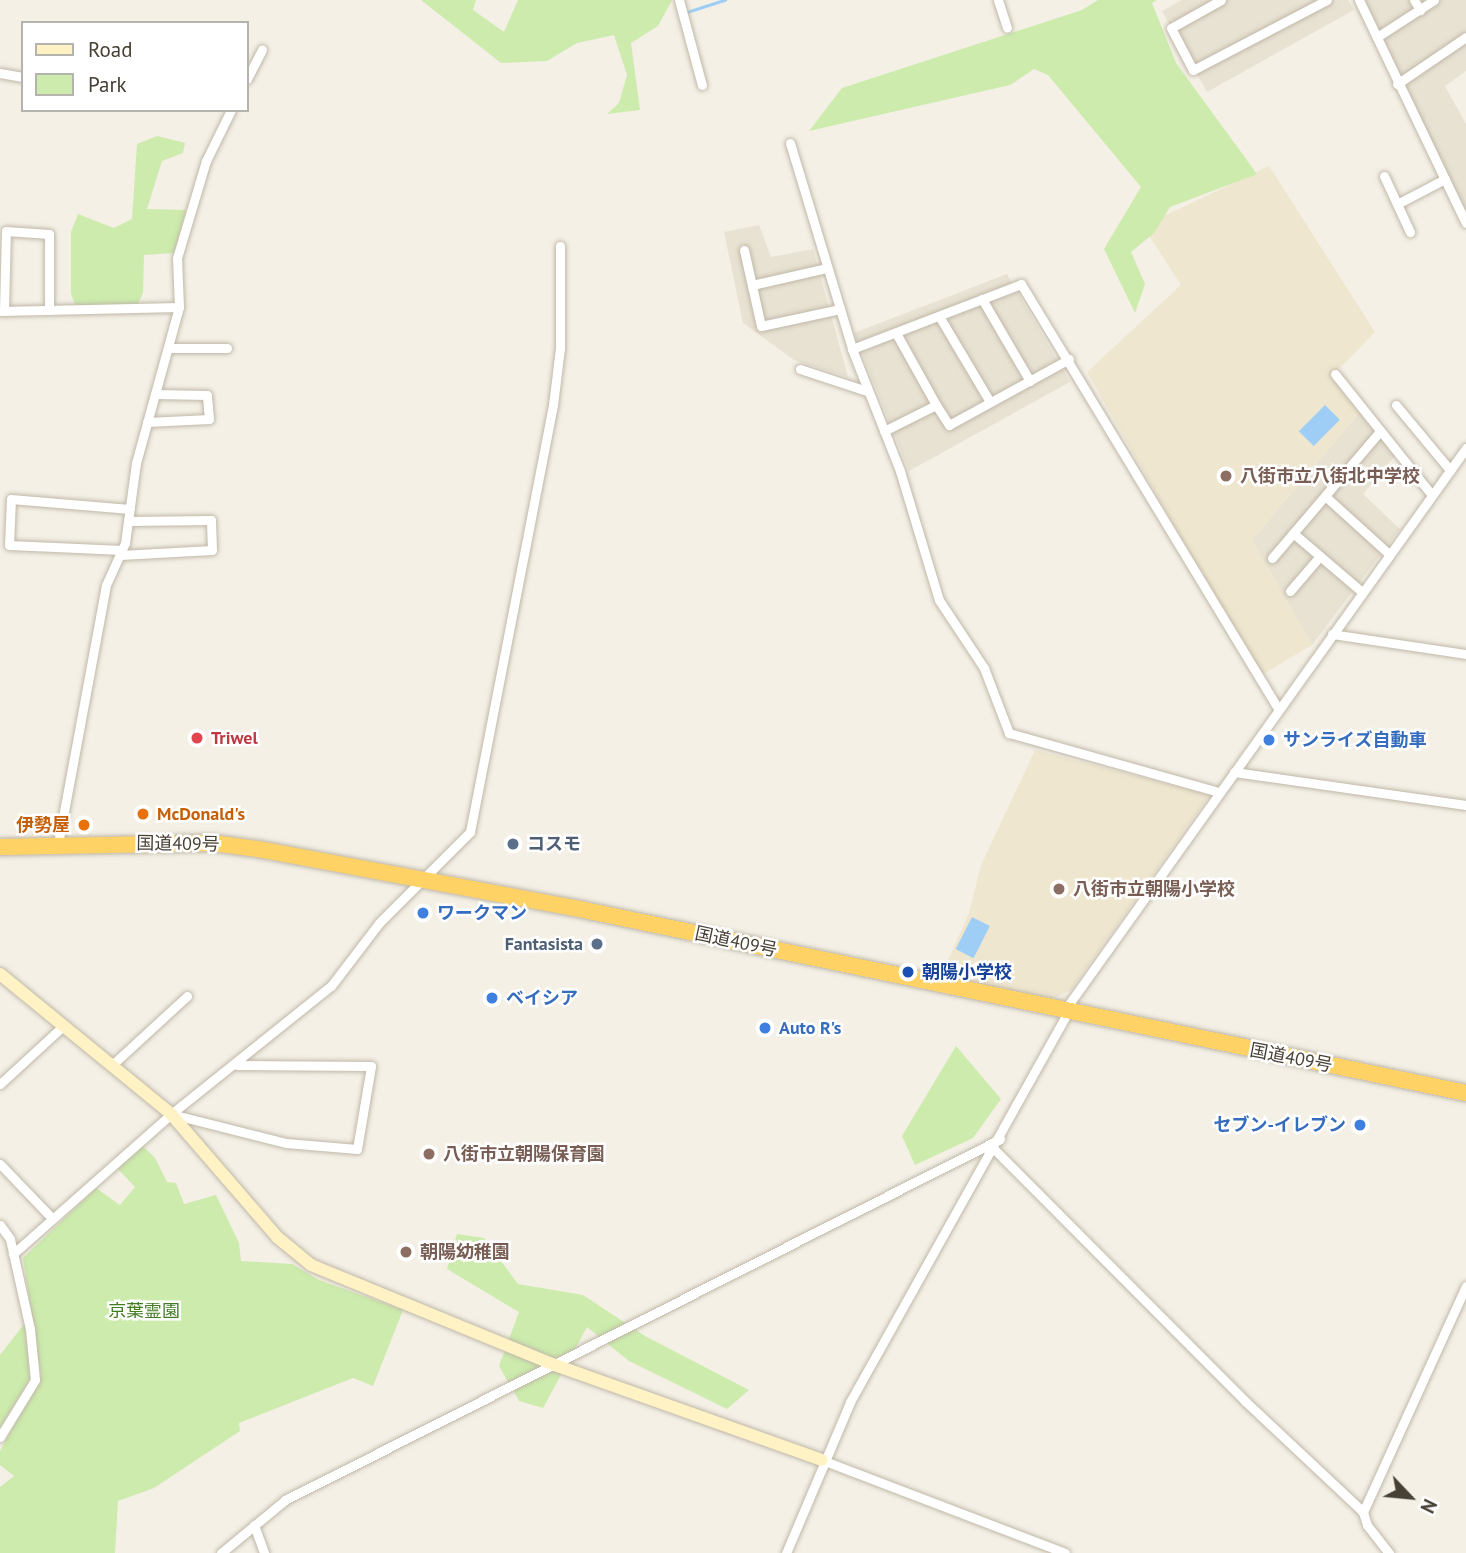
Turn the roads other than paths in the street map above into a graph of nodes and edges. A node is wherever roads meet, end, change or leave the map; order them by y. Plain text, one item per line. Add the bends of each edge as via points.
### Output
1 (679, 0) edge
2 (999, 0) edge
3 (1221, 0) edge
4 (1327, 0) edge
5 (1359, 0) edge
6 (1414, 0) edge
7 (1434, 0) edge
8 (1420, 10) junction
9 (1007, 27) dead end
10 (1377, 37) junction
11 (1466, 37) edge
12 (262, 50) dead end
13 (0, 74) edge
14 (21, 77) edge
15 (248, 77) edge
16 (1397, 83) junction
17 (702, 85) dead end
18 (230, 112) edge
19 (790, 143) dead end
20 (1384, 176) dead end
21 (1445, 179) junction
22 (1397, 204) junction
23 (1466, 223) edge
24 (1410, 232) dead end
25 (560, 246) dead end
26 (744, 250) dead end
27 (827, 268) junction
28 (752, 285) junction
29 (982, 299) junction
30 (179, 307) junction
31 (840, 309) junction
32 (49, 310) junction
33 (2, 311) edge
34 (939, 316) junction
35 (896, 333) junction
36 (168, 348) junction
37 (227, 348) dead end
38 (852, 349) junction
39 (1069, 359) junction
40 (800, 369) dead end
41 (1335, 374) dead end
42 (1030, 381) junction
43 (867, 391) junction
44 (155, 394) junction
45 (990, 402) junction
46 (936, 405) junction
47 (1396, 405) dead end
48 (148, 422) junction
49 (884, 431) junction
50 (1380, 432) junction
51 (1466, 448) edge
52 (1462, 461) edge
53 (1451, 470) junction
54 (1432, 495) junction
55 (1325, 496) junction
56 (130, 509) junction
57 (128, 521) junction
58 (1293, 533) junction
59 (121, 552) junction
60 (1389, 554) junction
61 (1320, 556) junction
62 (1272, 558) dead end
63 (1290, 591) dead end
64 (1362, 592) junction
65 (1332, 634) junction
66 (1466, 654) edge
67 (1278, 709) junction
68 (1234, 772) junction
69 (1219, 792) junction
70 (1466, 805) edge
71 (58, 844) junction
72 (0, 847) edge
73 (421, 877) junction
74 (0, 974) edge
75 (187, 996) dead end
76 (1066, 1012) junction
77 (64, 1026) junction
78 (112, 1065) junction
79 (236, 1065) junction
80 (0, 1084) edge
81 (1466, 1093) edge
82 (171, 1114) junction
83 (1000, 1139) junction
84 (994, 1149) junction
85 (1, 1168) edge
86 (53, 1219) junction
87 (0, 1225) edge
88 (13, 1254) junction
89 (1466, 1286) edge
90 (555, 1365) junction
91 (0, 1437) edge
92 (822, 1460) junction
93 (1363, 1512) junction
94 (254, 1525) junction
95 (221, 1553) edge
96 (264, 1553) edge
97 (786, 1553) edge
98 (1065, 1553) edge
99 (1390, 1553) edge

1 - 17 street
2 - 9 street
3 - 4 street via 1171,28 1193,70
5 - 10 street
6 - 8 street
7 - 8 street
8 - 10 street
10 - 16 street
11 - 16 street
12 - 15 street
13 - 14 street
16 - 21 street
18 - 30 street via 206,161 186,221 177,258
19 - 27 street
20 - 22 street
21 - 22 street
21 - 23 street
22 - 24 street
25 - 73 street via 560,348 553,405 470,832
26 - 28 street
27 - 28 street
27 - 31 street
28 - 31 street via 761,326
29 - 34 street
29 - 39 street via 1021,284
29 - 42 street
30 - 32 street
30 - 36 street
31 - 38 street
32 - 33 street
32 - 33 street via 49,234 6,232
34 - 35 street
34 - 45 street
35 - 38 street
35 - 46 street
36 - 37 street
36 - 44 street
38 - 43 street
39 - 42 street
39 - 67 street
40 - 43 street
41 - 50 street
42 - 45 street
43 - 49 street
44 - 48 street
44 - 48 street via 207,395 209,419
45 - 46 street via 949,425
46 - 49 street
47 - 53 street
48 - 56 street
49 - 69 street via 939,600 984,668 1009,733
50 - 54 street
50 - 55 street
51 - 52 street
52 - 53 street
53 - 54 street
54 - 60 street
55 - 58 street
55 - 60 street
56 - 57 street
56 - 59 street via 11,499 9,545
57 - 59 street
57 - 59 street via 211,520 212,550
58 - 61 street
58 - 62 street
59 - 71 street via 106,585
60 - 64 street
61 - 63 street
61 - 64 street
64 - 65 street
65 - 66 street
65 - 67 street
67 - 68 street
68 - 69 street
68 - 70 street
69 - 76 street
71 - 72 highway, 国道409号
71 - 73 highway, 国道409号 via 213,843
73 - 76 highway, 国道409号
73 - 79 street via 331,986
74 - 77 street
75 - 78 street
76 - 81 highway, 国道409号
76 - 83 street
77 - 78 street
77 - 80 street
78 - 82 street
79 - 82 street
79 - 82 street via 371,1066 357,1149 286,1143
82 - 86 street
82 - 90 street via 277,1237 311,1265
83 - 84 street
83 - 90 street
84 - 92 street via 850,1402
84 - 93 street via 1245,1401
85 - 86 street
86 - 88 street
87 - 88 street
88 - 91 street via 30,1329 35,1380
89 - 93 street
90 - 92 street
90 - 94 street via 285,1500
92 - 97 street
92 - 98 street
93 - 99 street via 1367,1525
94 - 95 street
94 - 96 street

